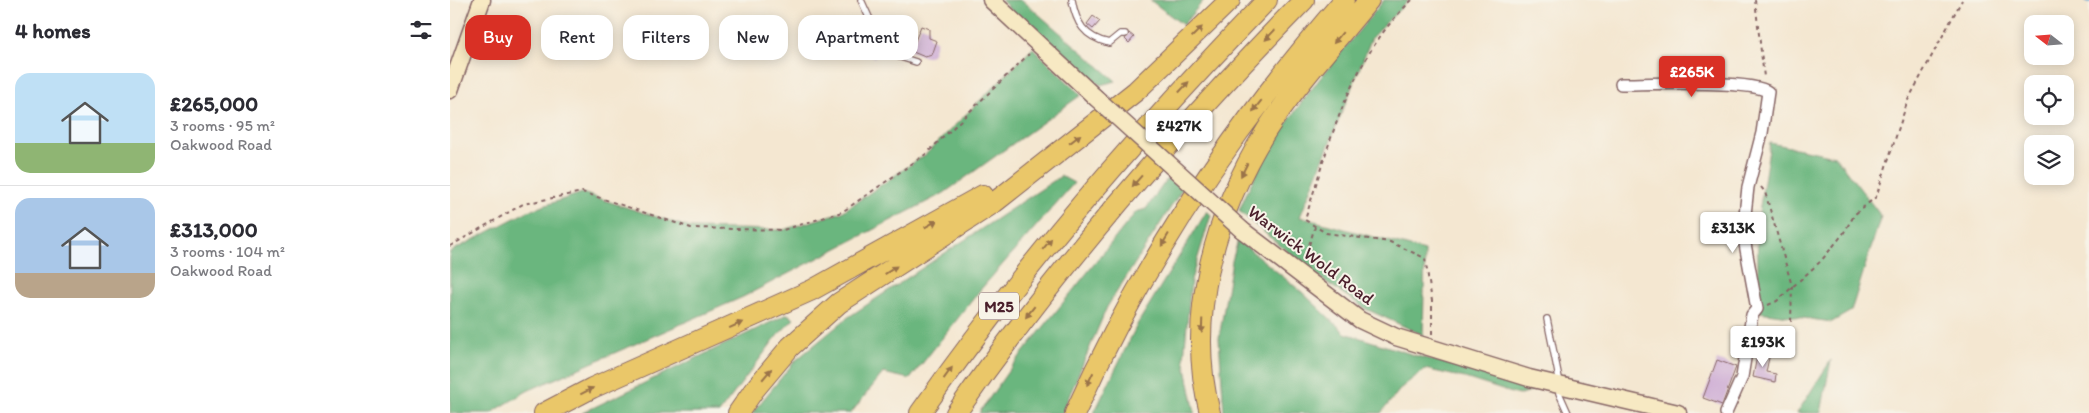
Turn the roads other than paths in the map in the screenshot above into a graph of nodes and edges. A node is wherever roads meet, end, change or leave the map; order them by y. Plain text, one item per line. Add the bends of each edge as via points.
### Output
1 (482, 0) edge
2 (861, 0) edge
3 (993, 0) edge
4 (1072, 0) edge
5 (1230, 0) edge
6 (1267, 0) edge
7 (1304, 0) edge
8 (1344, 0) edge
9 (1369, 0) edge
10 (1125, 34) dead end
11 (916, 62) dead end
12 (1621, 84) dead end
13 (450, 90) edge
14 (1037, 169) junction
15 (1547, 319) dead end
16 (1560, 383) junction
17 (544, 413) edge
18 (738, 413) edge
19 (920, 413) edge
20 (956, 413) edge
21 (1075, 413) edge
22 (1210, 413) edge
23 (1568, 413) edge
24 (1678, 413) edge
25 (1726, 413) edge

1 - 13 street
2 - 11 lane via 885,52
3 - 16 street, Warwick Wold Road, bridge via 1038,45 1242,230 1360,320 1432,349 1529,378
4 - 10 lane via 1078,24 1090,35 1109,42
14 -> 5 highway via 1136,92
19 -> 6 highway, M25 via 999,305 1082,202 1157,116
7 -> 20 highway, M25 via 1216,92 1123,197 1017,328
8 -> 21 highway via 1246,120 1185,209 1126,307
9 -> 22 highway via 1268,129 1243,171 1227,209 1210,264 1203,315 1204,375
12 - 25 street via 1740,85 1768,92 1762,133 1748,187 1743,234 1757,309 1752,315 1742,377
17 -> 14 highway via 592,388 812,290 987,193
18 -> 14 highway via 790,347 839,303 995,202
15 - 16 lane
16 - 23 lane via 1559,393
16 - 24 street, Warwick Wold Road

